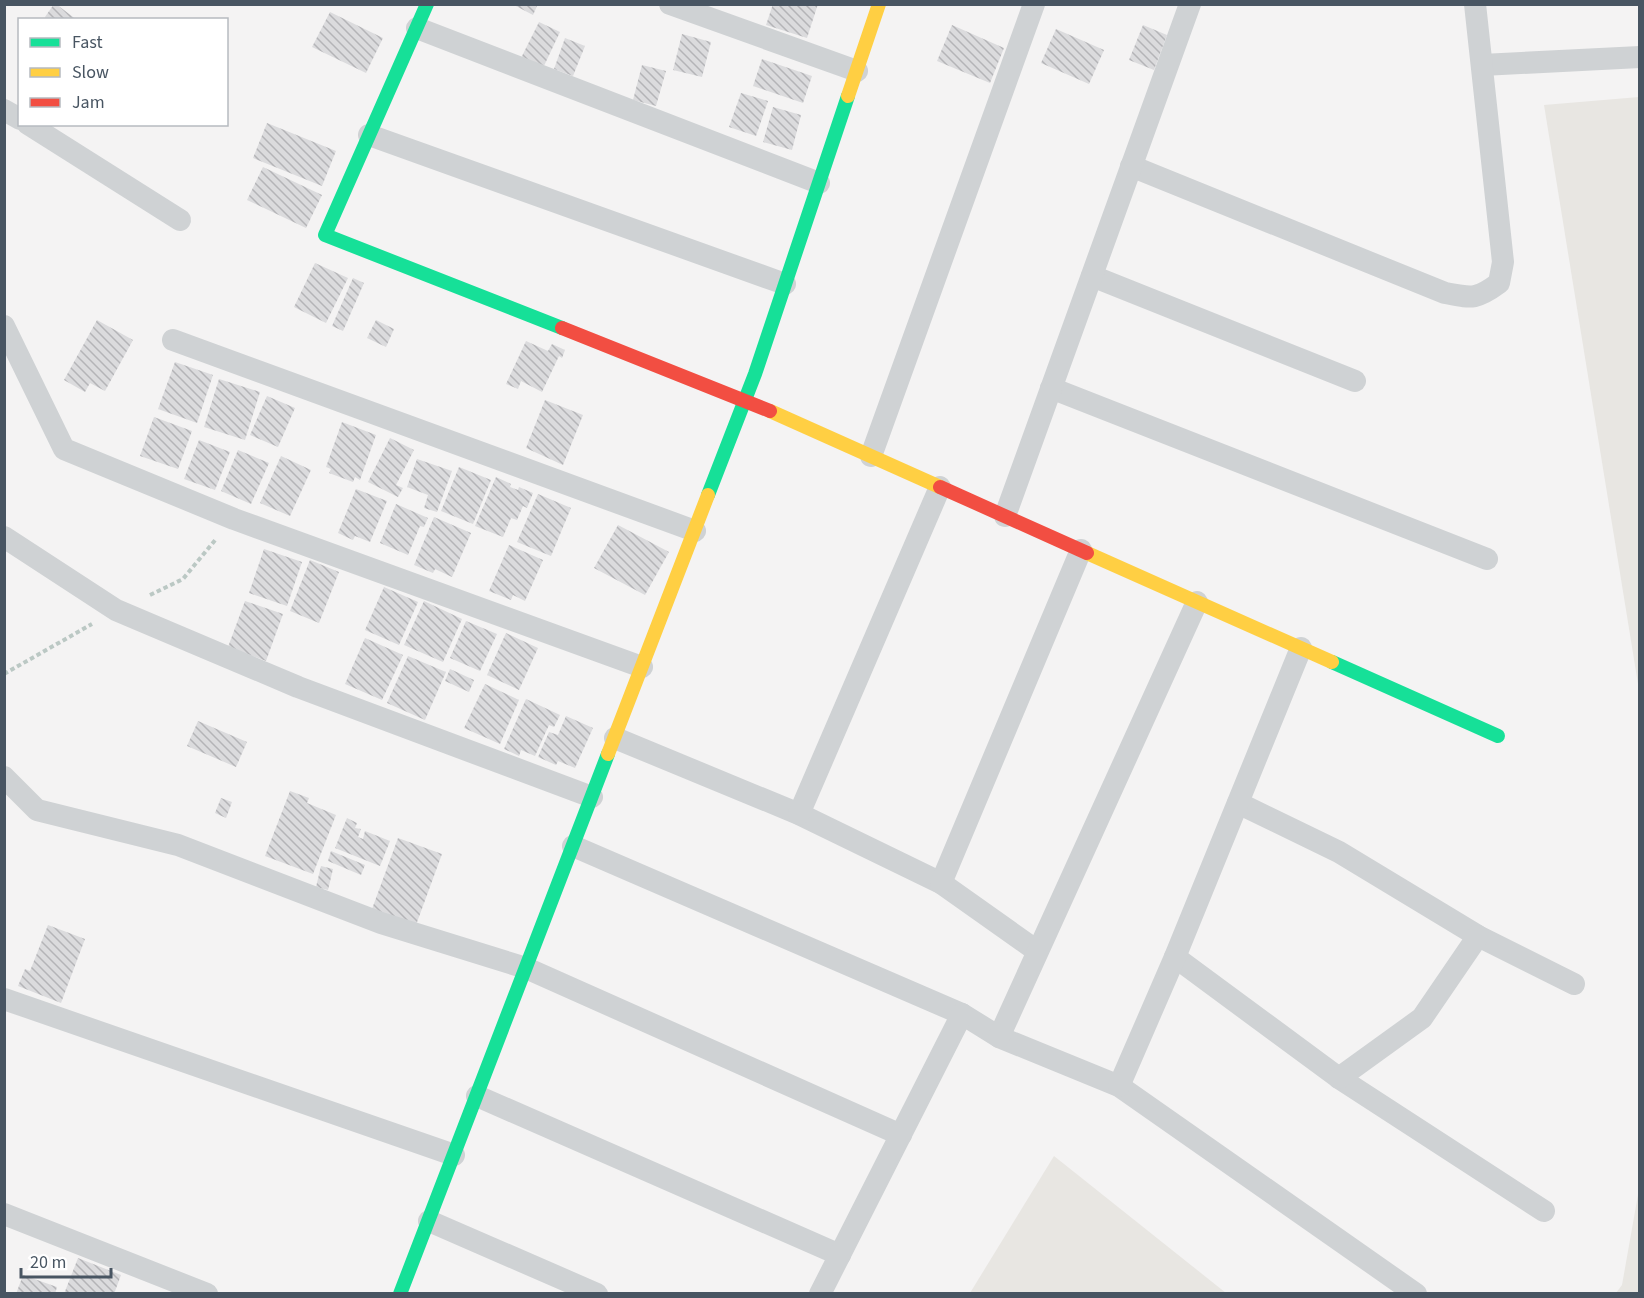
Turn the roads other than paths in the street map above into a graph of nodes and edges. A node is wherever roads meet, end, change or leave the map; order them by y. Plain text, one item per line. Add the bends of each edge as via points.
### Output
1 (427, 4) edge
2 (670, 4) edge
3 (879, 4) edge
4 (1034, 4) edge
5 (1190, 4) edge
6 (1474, 4) edge
7 (417, 28) junction
8 (1640, 57) edge
9 (1482, 65) junction
10 (857, 71) junction
11 (4, 110) edge
12 (18, 118) edge
13 (31, 126) edge
14 (369, 135) junction
15 (1131, 166) junction
16 (819, 183) junction
17 (180, 220) dead end
18 (1092, 276) junction
19 (785, 284) junction
20 (4, 326) edge
21 (173, 340) dead end
22 (1355, 381) dead end
23 (1052, 388) junction
24 (745, 400) junction
25 (871, 456) junction
26 (940, 487) junction
27 (1005, 516) junction
28 (695, 531) junction
29 (4, 537) edge
30 (1081, 550) junction
31 (1487, 559) dead end
32 (1197, 602) junction
33 (1301, 648) junction
34 (642, 667) junction
35 (1498, 736) dead end
36 (615, 738) junction
37 (4, 777) edge
38 (592, 797) junction
39 (1238, 803) junction
40 (800, 814) junction
41 (573, 846) junction
42 (941, 883) junction
43 (1478, 936) junction
44 (1036, 951) junction
45 (1175, 957) junction
46 (526, 968) junction
47 (1574, 984) dead end
48 (4, 999) edge
49 (962, 1014) junction
50 (999, 1037) junction
51 (1339, 1078) junction
52 (1119, 1086) junction
53 (477, 1096) junction
54 (901, 1135) junction
55 (454, 1155) junction
56 (1544, 1211) dead end
57 (4, 1214) edge
58 (429, 1221) junction
59 (840, 1255) junction
60 (207, 1293) edge
61 (400, 1293) edge
62 (597, 1293) edge
63 (820, 1293) edge
64 (1416, 1293) edge

1 - 7 street
2 - 10 street
3 - 10 street
4 - 25 street
5 - 15 street
6 - 9 street
7 - 14 street
7 - 16 street
8 - 9 street
9 - 15 street via 1503,262 1499,283 1471,298 1445,293
10 - 16 street
11 - 12 street
13 - 17 street
14 - 19 street
14 - 24 street via 325,235
15 - 18 street
16 - 19 street
18 - 22 street
18 - 23 street
19 - 24 street
20 - 34 street via 64,449 234,519
21 - 28 street
23 - 27 street
23 - 31 street
24 - 25 street
24 - 28 street
25 - 26 street
26 - 27 street
26 - 40 street
27 - 30 street
28 - 34 street
29 - 38 street via 116,610 298,687
30 - 32 street
30 - 42 street
32 - 33 street
32 - 44 street
33 - 35 street
33 - 39 street
34 - 36 street
36 - 38 street
36 - 40 street
37 - 46 street via 37,810 178,844 381,923
38 - 41 street
39 - 43 street via 1339,852
39 - 45 street
40 - 42 street
41 - 46 street
41 - 49 street
42 - 44 street
43 - 47 street
43 - 51 street via 1422,1018
44 - 50 street
45 - 51 street
45 - 52 street
46 - 53 street
46 - 54 street
48 - 55 street
49 - 50 street
49 - 54 street
50 - 52 street
51 - 56 street
52 - 64 street
53 - 55 street
53 - 59 street
54 - 59 street
55 - 58 street
57 - 60 street
58 - 61 street
58 - 62 street
59 - 63 street

